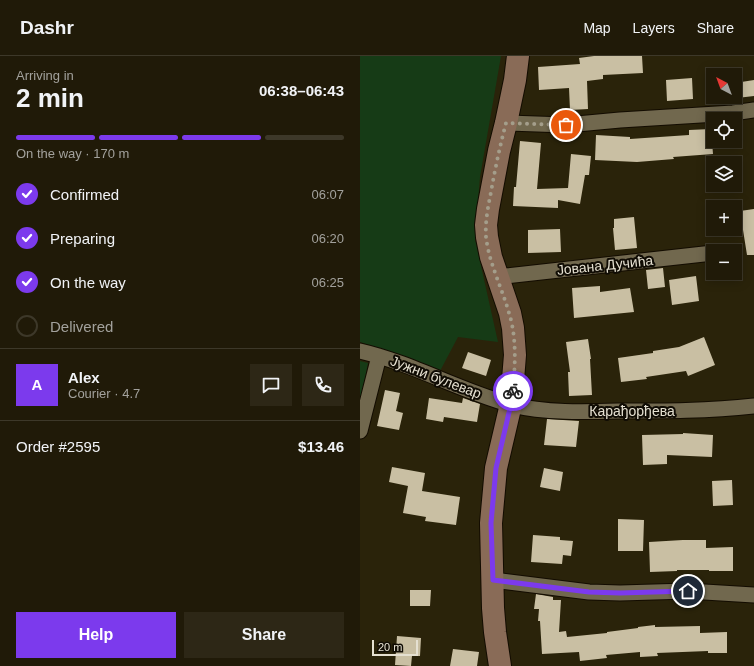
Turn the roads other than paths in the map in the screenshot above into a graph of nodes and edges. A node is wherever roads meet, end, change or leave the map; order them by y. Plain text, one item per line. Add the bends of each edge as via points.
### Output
1 (518, 56) edge
2 (754, 110) edge
3 (506, 123) junction
4 (706, 254) edge
5 (497, 277) junction
6 (360, 352) edge
7 (379, 356) junction
8 (511, 404) junction
9 (754, 406) edge
10 (360, 431) edge
11 (493, 580) junction
12 (754, 595) edge
13 (500, 666) edge

1 - 3 street
2 - 3 street via 566,125
3 - 5 street via 486,225 486,237
4 - 5 street, Јована Дучића
5 - 8 street via 510,314 514,339 515,370
6 - 7 street, Јужни булевар
7 - 8 street, Јужни булевар
7 - 10 street
8 - 9 street, Карађорђева via 570,412 682,411
8 - 11 street via 496,468 491,523
11 - 12 street via 589,592 688,591
11 - 13 street via 494,632

